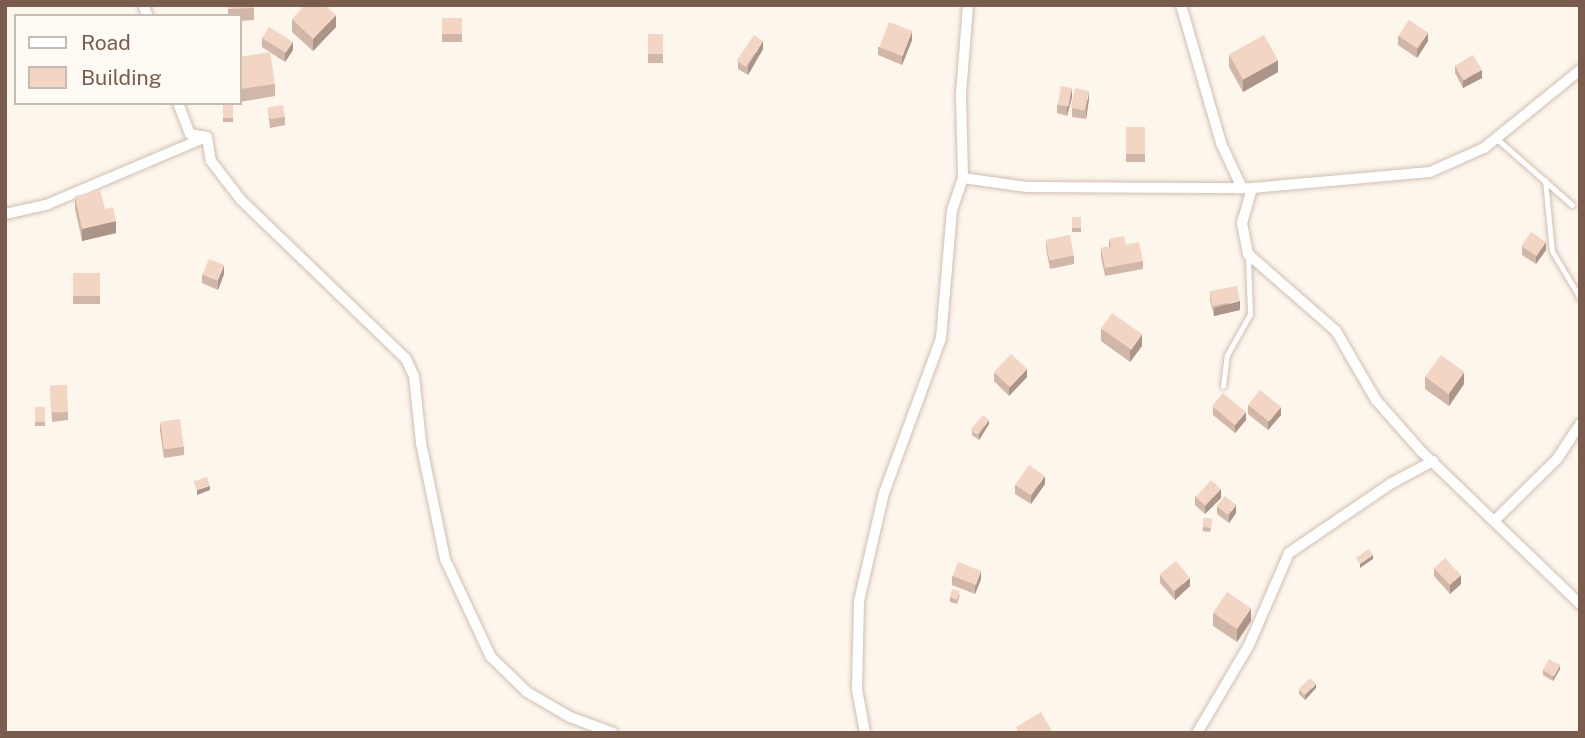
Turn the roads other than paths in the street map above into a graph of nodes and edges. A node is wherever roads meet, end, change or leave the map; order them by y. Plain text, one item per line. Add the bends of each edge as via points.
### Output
1 (968, 5) edge
2 (1181, 5) edge
3 (1580, 69) edge
4 (179, 105) edge
5 (207, 137) junction
6 (1497, 139) junction
7 (963, 178) junction
8 (1545, 180) junction
9 (1247, 188) junction
10 (1572, 205) dead end
11 (5, 214) edge
12 (1248, 254) junction
13 (1580, 298) edge
14 (1223, 386) dead end
15 (1580, 424) edge
16 (1433, 461) junction
17 (1495, 520) junction
18 (1580, 604) edge
19 (613, 733) edge
20 (865, 733) edge
21 (1197, 733) edge

1 - 7 street via 961,94
2 - 9 street via 1221,143
3 - 6 street
4 - 5 street via 190,134
5 - 11 street via 46,205
5 - 19 street via 211,161 241,200 406,359 414,376 421,443 445,559 492,657 527,692 570,717
6 - 8 lane
6 - 9 street via 1430,172
7 - 9 street via 1026,187
7 - 20 street via 952,210 937,353 884,493 859,601 857,689
8 - 10 lane
8 - 13 lane via 1552,251
9 - 12 street via 1242,223
12 - 14 lane via 1250,314 1227,355
12 - 16 street via 1336,331 1376,400
15 - 17 street via 1557,459
16 - 17 street
16 - 21 street via 1390,484 1289,554 1250,645
17 - 18 street

